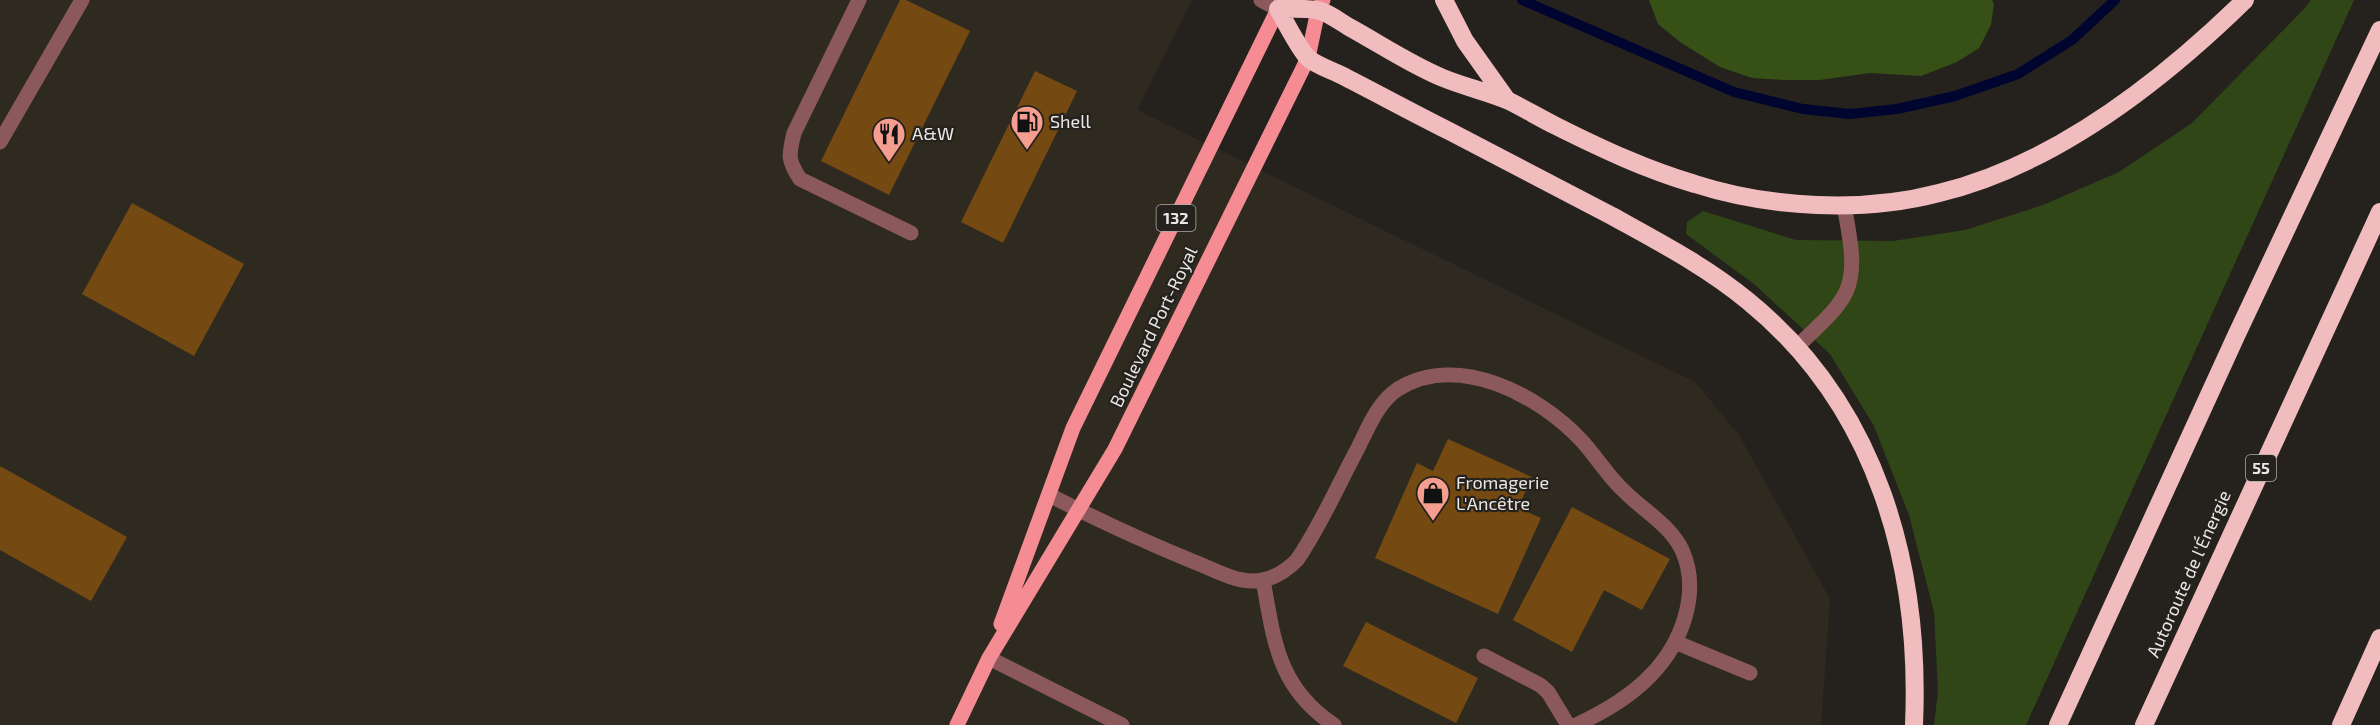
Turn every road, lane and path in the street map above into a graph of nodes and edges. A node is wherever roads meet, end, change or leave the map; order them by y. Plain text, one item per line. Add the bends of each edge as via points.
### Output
1 (82, 0) edge
2 (859, 0) edge
3 (1261, 0) edge
4 (1444, 0) edge
5 (2244, 0) edge
6 (1280, 5) edge
7 (1321, 5) edge
8 (2380, 30) edge
9 (1308, 58) junction
10 (1507, 100) junction
11 (0, 142) edge
12 (1844, 205) junction
13 (2380, 212) edge
14 (911, 233) dead end
15 (1797, 347) junction
16 (1048, 495) junction
17 (1078, 510) junction
18 (1263, 580) junction
19 (2380, 638) edge
20 (1675, 642) junction
21 (1485, 656) dead end
22 (989, 658) junction
23 (1750, 673) dead end
24 (957, 725) edge
25 (1122, 725) edge
26 (1334, 725) edge
27 (1568, 725) edge
28 (1576, 725) edge
29 (1914, 725) edge
30 (2058, 725) edge
31 (2144, 725) edge
32 (2341, 725) edge

1 - 11 street
2 - 14 street via 794,133 789,154 800,179
3 - 6 street
4 - 10 highway via 1465,40
5 - 12 highway via 2152,83 2046,150 1988,177 1940,193
6 - 7 highway
6 - 9 highway
6 - 16 main road, Boulevard Port-Royal / 132 via 1073,428
7 - 9 main road, Boulevard Port-Royal / 132
7 - 10 highway via 1441,77
8 - 30 highway
9 - 15 highway via 1683,256 1749,302
9 - 17 main road, Boulevard Port-Royal / 132 via 1115,449
10 - 12 highway via 1612,153 1698,185 1779,201
12 - 15 street via 1849,284 1840,302
13 - 31 highway, Autoroute de l'Énergie / 55
15 - 29 highway via 1848,418 1873,468 1892,522 1906,576 1912,624
16 - 17 street
16 - 22 main road, Boulevard Port-Royal / 132
17 - 18 street via 1222,573 1242,580
17 - 22 main road, Boulevard Port-Royal / 132
18 - 20 street via 1282,573 1297,560 1389,397 1418,380 1443,376 1472,378 1505,386 1551,413 1581,440 1624,492 1675,538 1686,561 1690,591
18 - 26 street via 1278,654 1287,676 1311,708
19 - 32 highway
20 - 23 street
20 - 28 street via 1651,676
21 - 27 street via 1540,685
22 - 24 main road, Boulevard Port-Royal / 132
22 - 25 street

